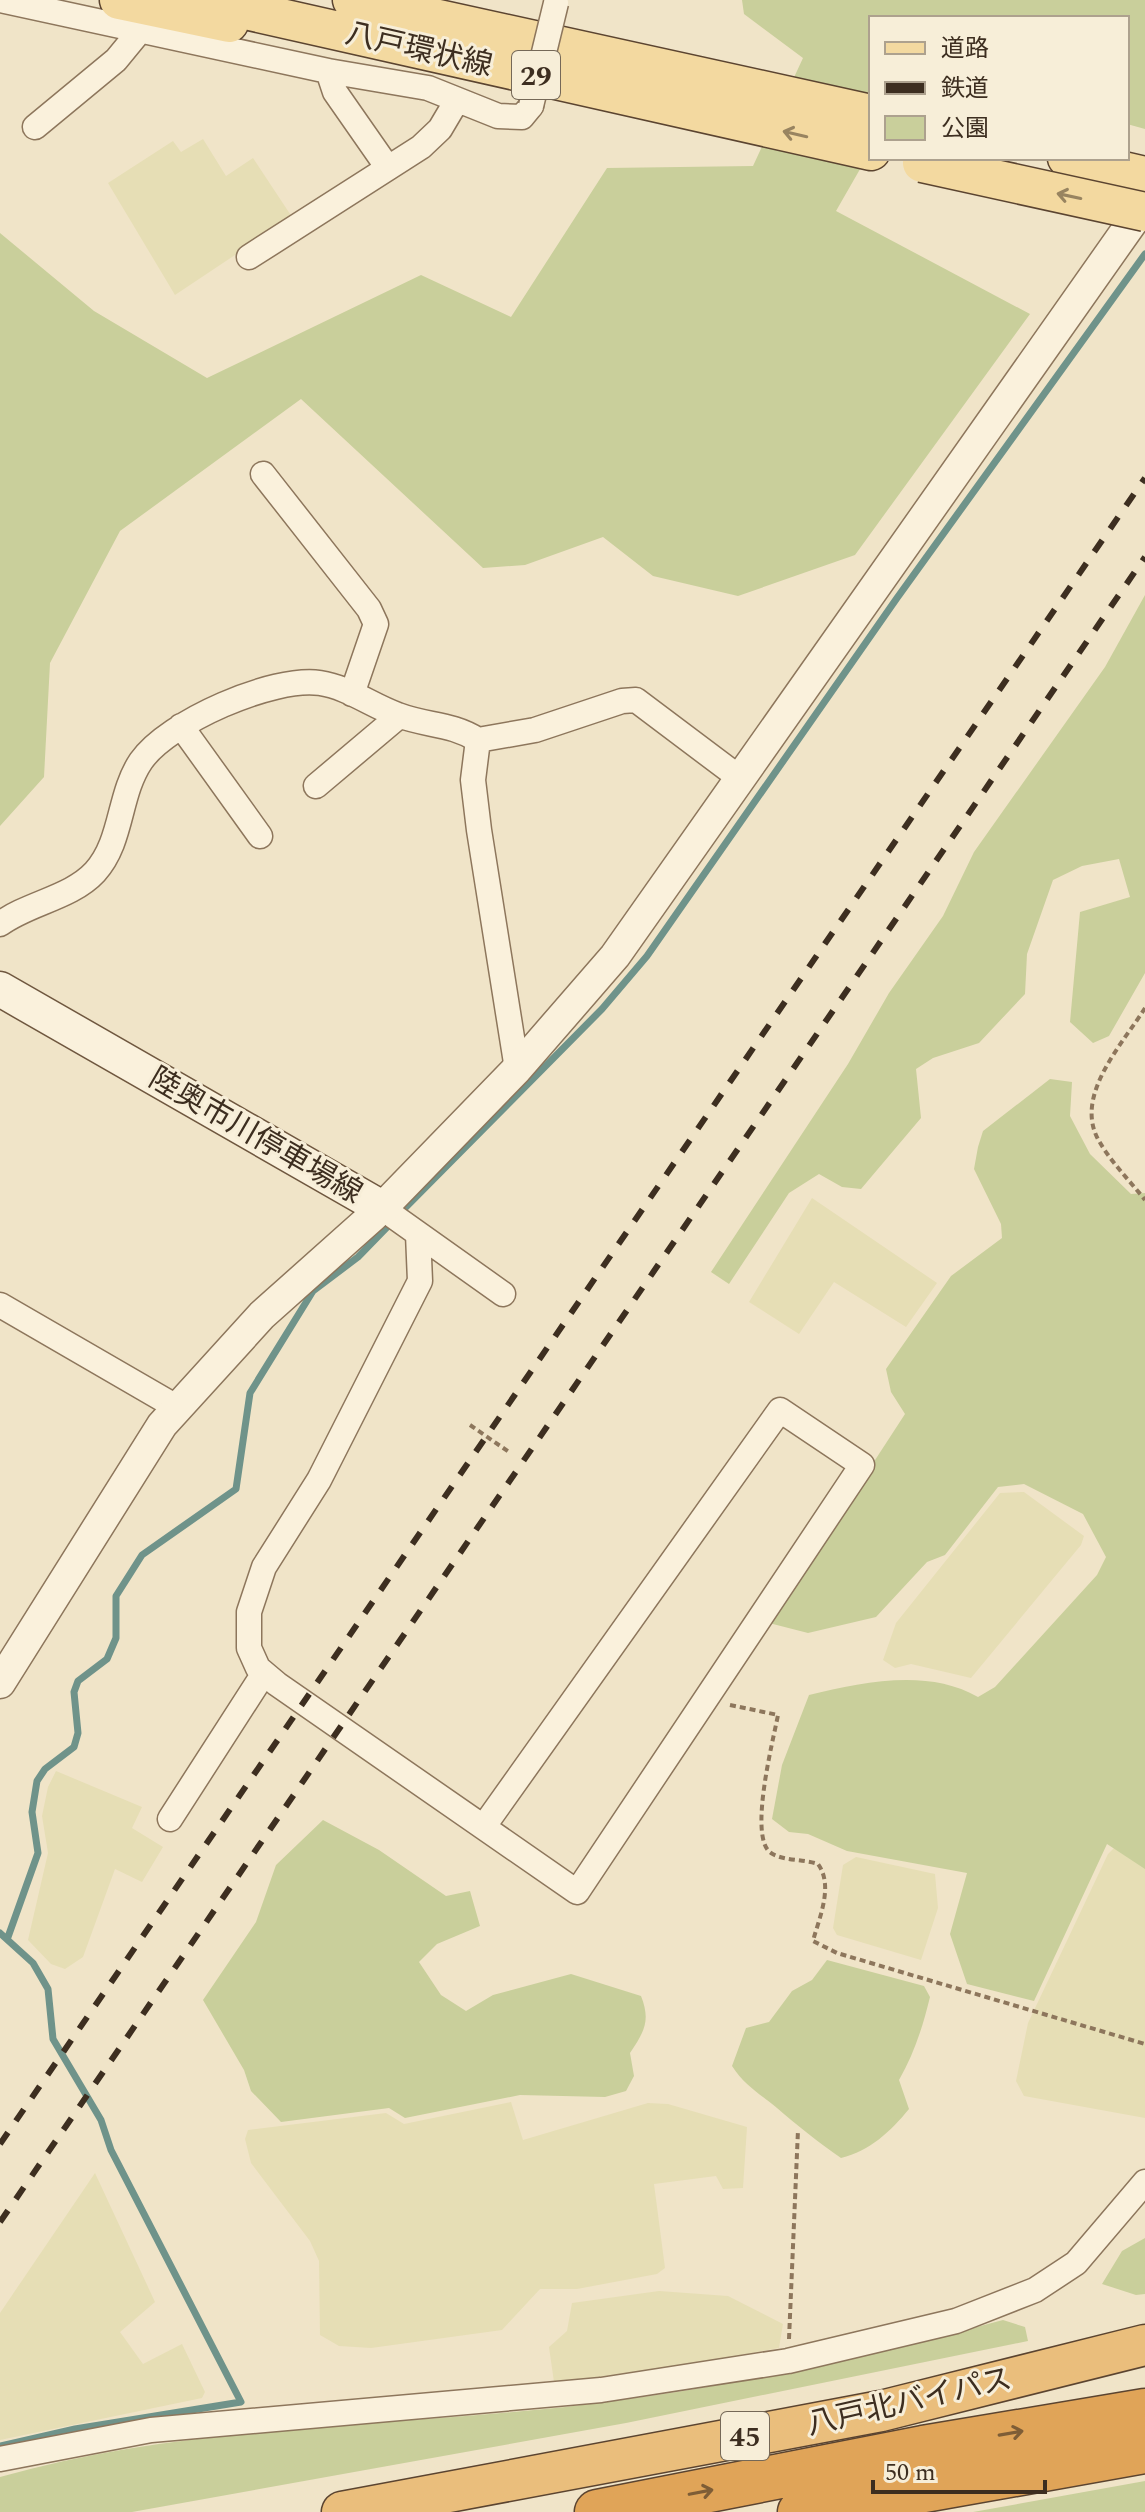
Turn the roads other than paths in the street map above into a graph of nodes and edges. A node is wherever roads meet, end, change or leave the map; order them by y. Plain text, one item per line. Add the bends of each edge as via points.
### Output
1 (0, 0) edge
2 (119, 0) edge
3 (201, 0) edge
4 (352, 0) edge
5 (456, 0) edge
6 (557, 2) edge
7 (139, 32) junction
8 (328, 71) junction
9 (795, 97) junction
10 (456, 102) junction
11 (869, 114) edge
12 (738, 120) junction
13 (35, 127) dead end
14 (869, 151) edge
15 (1076, 160) edge
16 (911, 161) edge
17 (388, 168) junction
18 (1145, 176) edge
19 (1145, 204) edge
20 (1145, 212) edge
21 (249, 257) dead end
22 (263, 474) dead end
23 (352, 694) junction
24 (399, 716) junction
25 (181, 726) junction
26 (478, 740) junction
27 (741, 779) junction
28 (316, 786) dead end
29 (260, 836) dead end
30 (0, 924) edge
31 (0, 989) edge
32 (517, 1069) junction
33 (382, 1208) junction
34 (418, 1234) junction
35 (503, 1294) dead end
36 (1, 1308) edge
37 (178, 1408) junction
38 (264, 1673) junction
39 (0, 1683) edge
40 (170, 1819) dead end
41 (484, 1826) junction
42 (1145, 2182) edge
43 (1145, 2345) edge
44 (1145, 2411) edge
45 (1145, 2451) edge
46 (0, 2459) edge
47 (342, 2512) edge
48 (597, 2512) edge
49 (800, 2512) edge

1 - 7 street
2 - 12 main road, 29 via 492,80
3 - 12 main road, 八戸環状線 / 29
4 - 9 main road, 八戸環状線 / 29
5 - 9 main road, 29
6 - 10 street, bridge via 531,106 522,117 498,116
7 - 8 street
7 - 13 street via 116,60
8 - 10 street via 428,88
8 - 17 street via 335,92
9 - 11 main road, 八戸環状線 / 29
10 - 17 street via 440,129
14 -> 12 main road, 八戸環状線 / 29
15 - 18 main road
20 -> 16 main road, bridge
17 - 21 street
19 - 27 street
22 - 23 street via 376,624
23 - 24 street
23 - 25 street via 303,681 214,709
24 - 26 street via 458,727
24 - 28 street
25 - 29 street
25 - 30 street via 143,758 132,775 108,856 92,875
26 - 27 street via 535,730 636,700
26 - 32 street via 473,780
27 - 32 street via 615,956
31 - 33 main road, 陸奥市川停車場線
32 - 33 street
33 - 34 street, 陸奥市川停車場線
33 - 37 street via 262,1315
34 - 35 street, 陸奥市川停車場線
34 - 38 street via 420,1281 319,1480 264,1567 249,1612 249,1648
36 - 37 street
37 - 39 street via 162,1425
38 - 40 street
38 - 41 street
41 - 41 street via 577,1892 862,1465 780,1410
42 - 46 street via 1076,2263 1035,2290 956,2321 788,2361 601,2390 151,2430
43 - 47 highway, 八戸北バイパス / 45 via 881,2411
48 -> 44 highway
45 - 49 highway

